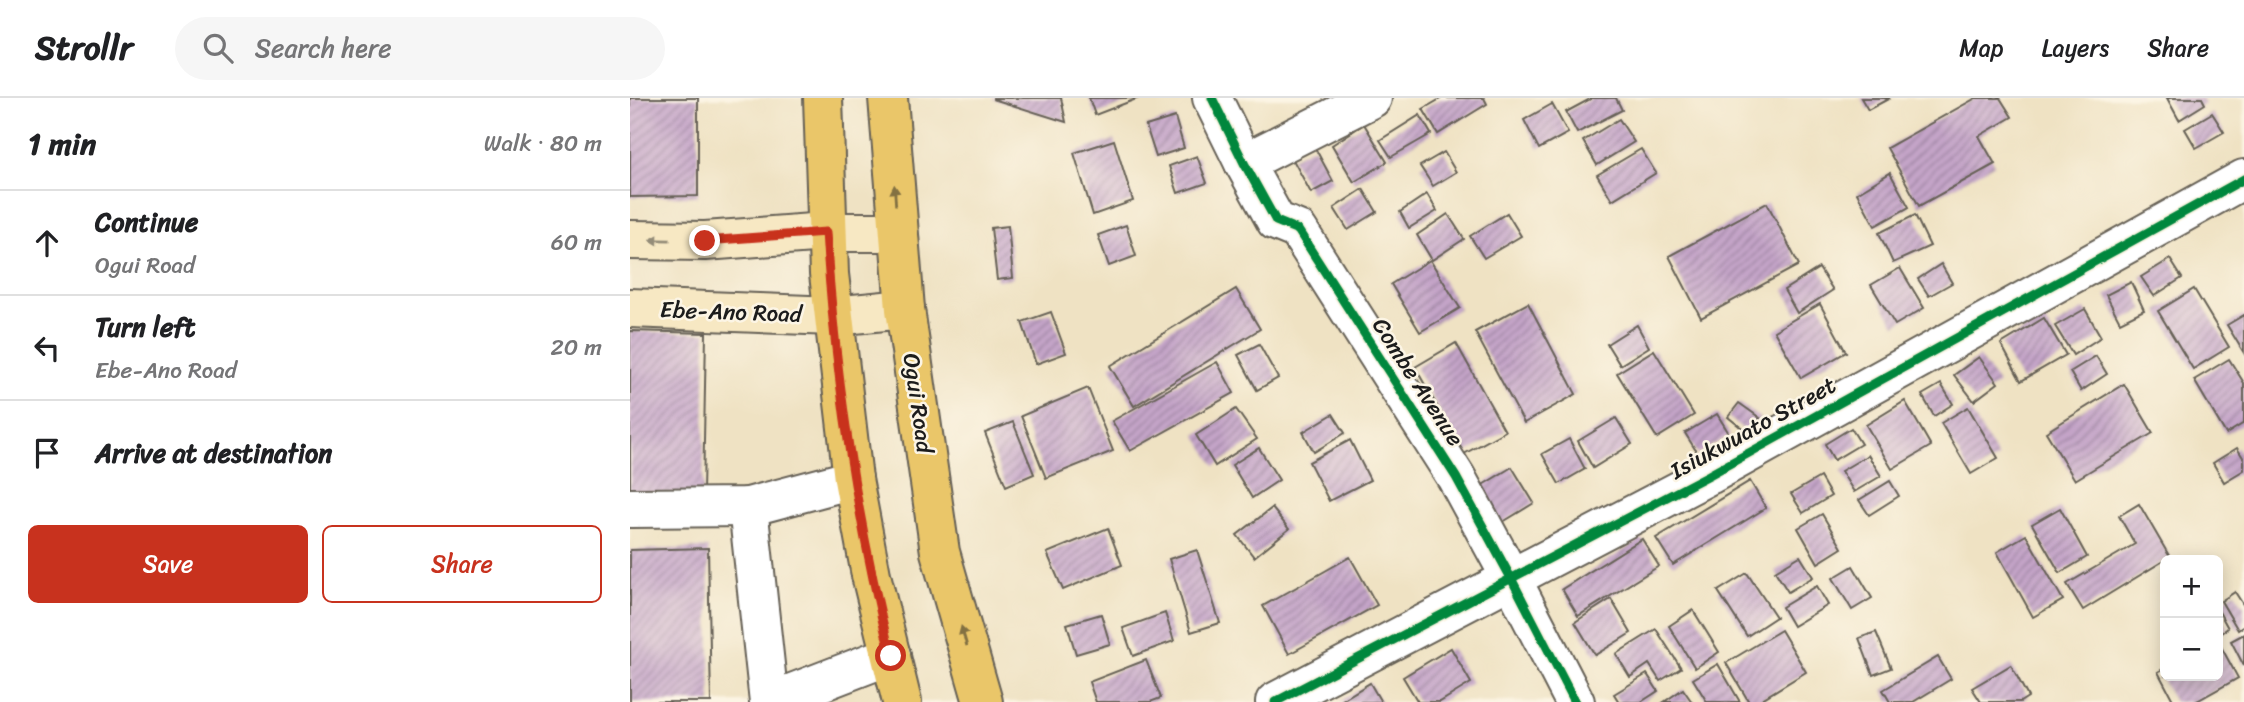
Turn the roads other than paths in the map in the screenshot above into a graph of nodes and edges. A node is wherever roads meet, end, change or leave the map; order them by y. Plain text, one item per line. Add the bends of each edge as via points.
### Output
1 (823, 98) edge
2 (888, 98) edge
3 (1212, 98) edge
4 (1372, 98) edge
5 (1244, 163) junction
6 (2244, 179) edge
7 (826, 232) junction
8 (898, 232) junction
9 (630, 240) edge
10 (630, 308) edge
11 (905, 309) junction
12 (833, 316) junction
13 (853, 479) junction
14 (748, 507) junction
15 (630, 508) edge
16 (1511, 578) junction
17 (891, 656) junction
18 (769, 702) edge
19 (902, 702) edge
20 (983, 702) edge
21 (1275, 702) edge
22 (1575, 702) edge

1 - 7 main road
8 -> 2 main road, Ogui Road
3 - 5 street, Combe Avenue
4 - 5 street
5 - 16 street, Combe Avenue via 1276,220 1298,230 1456,477
6 - 16 street, Isiukwuato Street via 1709,475
7 - 8 main road
7 -> 9 main road via 705,241
7 - 12 main road
8 - 11 main road, Ogui Road
10 - 12 main road, Ebe-Ano Road
11 - 12 main road, Ebe-Ano Road
20 -> 11 main road, Ogui Road via 940,552
12 - 13 main road
13 - 14 street
13 - 17 main road
14 - 15 street
14 - 18 street
16 - 21 street, Isiukwuato Street
16 - 22 street, Combe Avenue
17 - 18 street
17 - 19 main road

